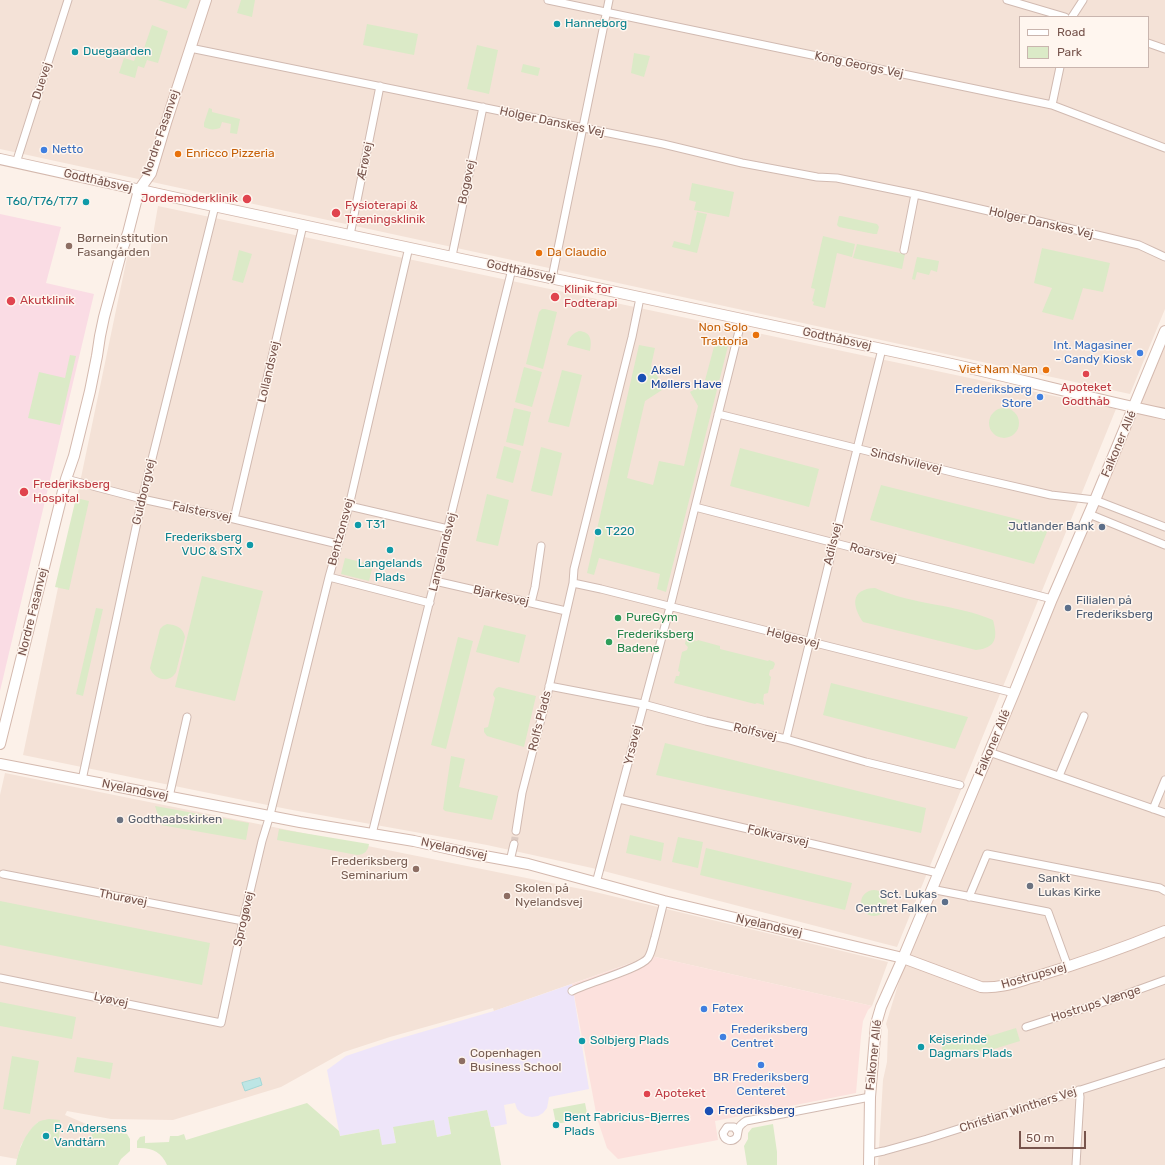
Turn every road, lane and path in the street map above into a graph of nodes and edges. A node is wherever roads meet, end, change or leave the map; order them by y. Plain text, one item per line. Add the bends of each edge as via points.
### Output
1 (68, 0) edge
2 (206, 0) edge
3 (548, 0) edge
4 (609, 0) edge
5 (1007, 0) edge
6 (1083, 0) edge
7 (606, 12) junction
8 (1062, 16) edge
9 (1073, 16) edge
10 (1149, 43) edge
11 (190, 48) junction
12 (1165, 49) edge
13 (1060, 68) edge
14 (380, 86) junction
15 (1052, 105) junction
16 (483, 107) junction
17 (582, 128) junction
18 (1165, 148) edge
19 (0, 159) edge
20 (16, 163) junction
21 (139, 190) junction
22 (915, 194) junction
23 (215, 206) junction
24 (303, 225) junction
25 (350, 235) junction
26 (409, 248) junction
27 (904, 250) dead end
28 (452, 256) junction
29 (1165, 257) edge
30 (512, 269) junction
31 (552, 278) junction
32 (640, 298) junction
33 (742, 319) junction
34 (1165, 331) edge
35 (882, 349) junction
36 (1134, 408) junction
37 (718, 414) junction
38 (1165, 414) edge
39 (858, 448) junction
40 (66, 479) junction
41 (142, 499) junction
42 (1095, 500) junction
43 (349, 506) junction
44 (695, 507) junction
45 (1089, 514) junction
46 (234, 519) junction
47 (1165, 527) edge
48 (448, 529) junction
49 (834, 542) junction
50 (338, 544) junction
51 (1165, 545) edge
52 (541, 546) dead end
53 (329, 577) junction
54 (436, 581) junction
55 (573, 583) junction
56 (1052, 599) junction
57 (430, 603) junction
58 (531, 603) junction
59 (670, 606) junction
60 (566, 611) junction
61 (809, 642) junction
62 (549, 686) junction
63 (1014, 693) junction
64 (643, 704) junction
65 (1084, 716) dead end
66 (187, 717) dead end
67 (786, 739) junction
68 (0, 744) edge
69 (989, 752) junction
70 (0, 764) edge
71 (1059, 776) junction
72 (82, 780) junction
73 (1165, 780) edge
74 (960, 785) dead end
75 (169, 797) junction
76 (619, 800) junction
77 (1153, 809) junction
78 (1165, 813) edge
79 (270, 816) junction
80 (516, 831) tunnel mouth
81 (372, 834) junction
82 (514, 844) tunnel mouth
83 (510, 860) junction
84 (938, 873) junction
85 (3, 874) dead end
86 (596, 883) junction
87 (931, 889) junction
88 (1165, 891) edge
89 (969, 897) junction
90 (664, 901) junction
91 (243, 921) junction
92 (1165, 931) edge
93 (903, 958) junction
94 (1068, 967) junction
95 (0, 978) edge
96 (1165, 980) edge
97 (572, 991) dead end
98 (221, 1023) joint
99 (1026, 1027) dead end
100 (1165, 1063) edge
101 (1079, 1090) junction
102 (870, 1097) junction
103 (737, 1131) dead end
104 (869, 1154) junction
105 (869, 1165) edge
106 (1076, 1165) edge

1 - 20 street, Duevej
2 - 11 street, Nordre Fasanvej
3 - 7 street, Kong Georgs Vej
4 - 7 street
5 - 8 street
6 - 9 street
7 - 15 street, Kong Georgs Vej
7 - 17 street
10 - 12 street
11 - 14 street, Holger Danskes Vej
11 - 21 street, Nordre Fasanvej via 151,173
13 - 15 street
14 - 16 street, Holger Danskes Vej
14 - 25 street, Ærøvej
15 - 18 street, Kong Georgs Vej
16 - 17 street, Holger Danskes Vej
16 - 28 street, Bogøvej
17 - 22 street, Holger Danskes Vej via 742,163
17 - 31 street
19 - 20 street, Godthåbsvej
20 - 21 street, Godthåbsvej
21 - 23 street, Godthåbsvej
21 - 40 street, Nordre Fasanvej via 100,336 92,355
22 - 27 street
22 - 29 street, Holger Danskes Vej via 1139,245
23 - 24 street, Godthåbsvej
23 - 41 street, Guldborgvej
24 - 25 street, Godthåbsvej
24 - 46 street, Lollandsvej
25 - 26 street, Godthåbsvej
26 - 28 street, Godthåbsvej
26 - 43 street, Bentzonsvej
28 - 30 street, Godthåbsvej
30 - 31 street, Godthåbsvej
30 - 48 street, Langelandsvej
31 - 32 street, Godthåbsvej
32 - 33 street, Godthåbsvej
32 - 55 street via 574,569
33 - 35 street, Godthåbsvej
33 - 37 street
34 - 36 street, Falkoner Allé
35 - 36 street, Godthåbsvej via 987,371
35 - 39 street, Adilsvej
36 - 38 street, Godthåbsvej
36 - 42 street, Falkoner Allé
37 - 39 street, Sindshvilevej
37 - 44 street
39 - 42 street, Sindshvilevej via 1051,495
39 - 49 street, Adilsvej
40 - 41 street, Falstersvej
40 - 68 street, Nordre Fasanvej
41 - 46 street, Falstersvej
41 - 72 street, Guldborgvej
42 - 45 street, Falkoner Allé
42 - 47 street, Sindshvilevej
43 - 48 street
43 - 50 street, Bentzonsvej
44 - 49 street, Roarsvej
44 - 59 street
45 - 51 street
45 - 56 street, Falkoner Allé
46 - 50 street, Falstersvej
48 - 54 street, Langelandsvej
49 - 56 street, Roarsvej
49 - 61 street, Adilsvej
50 - 53 street, Bentzonsvej
52 - 58 street
53 - 57 street
53 - 79 street, Bentzonsvej
54 - 57 street, Langelandsvej
54 - 58 street, Bjarkesvej
55 - 59 street, Helgesvej
55 - 60 street
56 - 63 street, Falkoner Allé
57 - 81 street, Langelandsvej
58 - 60 street, Bjarkesvej
59 - 61 street, Helgesvej
59 - 64 street, Yrsavej
60 - 62 street, Rolfs Plads
61 - 63 street, Helgesvej
61 - 67 street, Adilsvej
62 - 64 street, Rolfsvej
62 - 80 street, Rolfs Plads via 522,793
63 - 69 street, Falkoner Allé
64 - 67 street, Rolfsvej
64 - 76 street, Yrsavej
65 - 71 street
66 - 75 street
67 - 74 street, Rolfsvej
69 - 71 street
69 - 84 street, Falkoner Allé
70 - 72 street, Nyelandsvej
71 - 77 street
72 - 75 street, Nyelandsvej
73 - 77 street
75 - 79 street, Nyelandsvej
76 - 84 street, Folkvarsvej
76 - 86 street, Yrsavej
77 - 78 street
79 - 81 street, Nyelandsvej
79 - 91 street, Sprogøvej
81 - 83 street, Nyelandsvej
82 - 83 street
83 - 86 street, Nyelandsvej
84 - 87 street, Falkoner Allé
85 - 91 street, Thurøvej
86 - 90 street, Nyelandsvej
87 - 89 street
87 - 93 street, Falkoner Allé
88 - 89 street via 987,854
89 - 94 street via 1048,912
90 - 93 street, Nyelandsvej
90 - 97 street via 648,958 630,969
91 - 98 street, Sprogøvej
92 - 94 street, Hostrupsvej
93 - 94 street, Hostrupsvej via 981,987 991,988
93 - 102 street, Falkoner Allé via 880,1007 876,1024
95 - 98 street, Lyøvej
96 - 99 street, Hostrups Vænge
100 - 101 street, Christian Winthers Vej
101 - 104 street, Christian Winthers Vej via 927,1139
101 - 106 street
102 - 103 street via 746,1121
102 - 104 street, Falkoner Allé
104 - 105 street, Falkoner Allé

